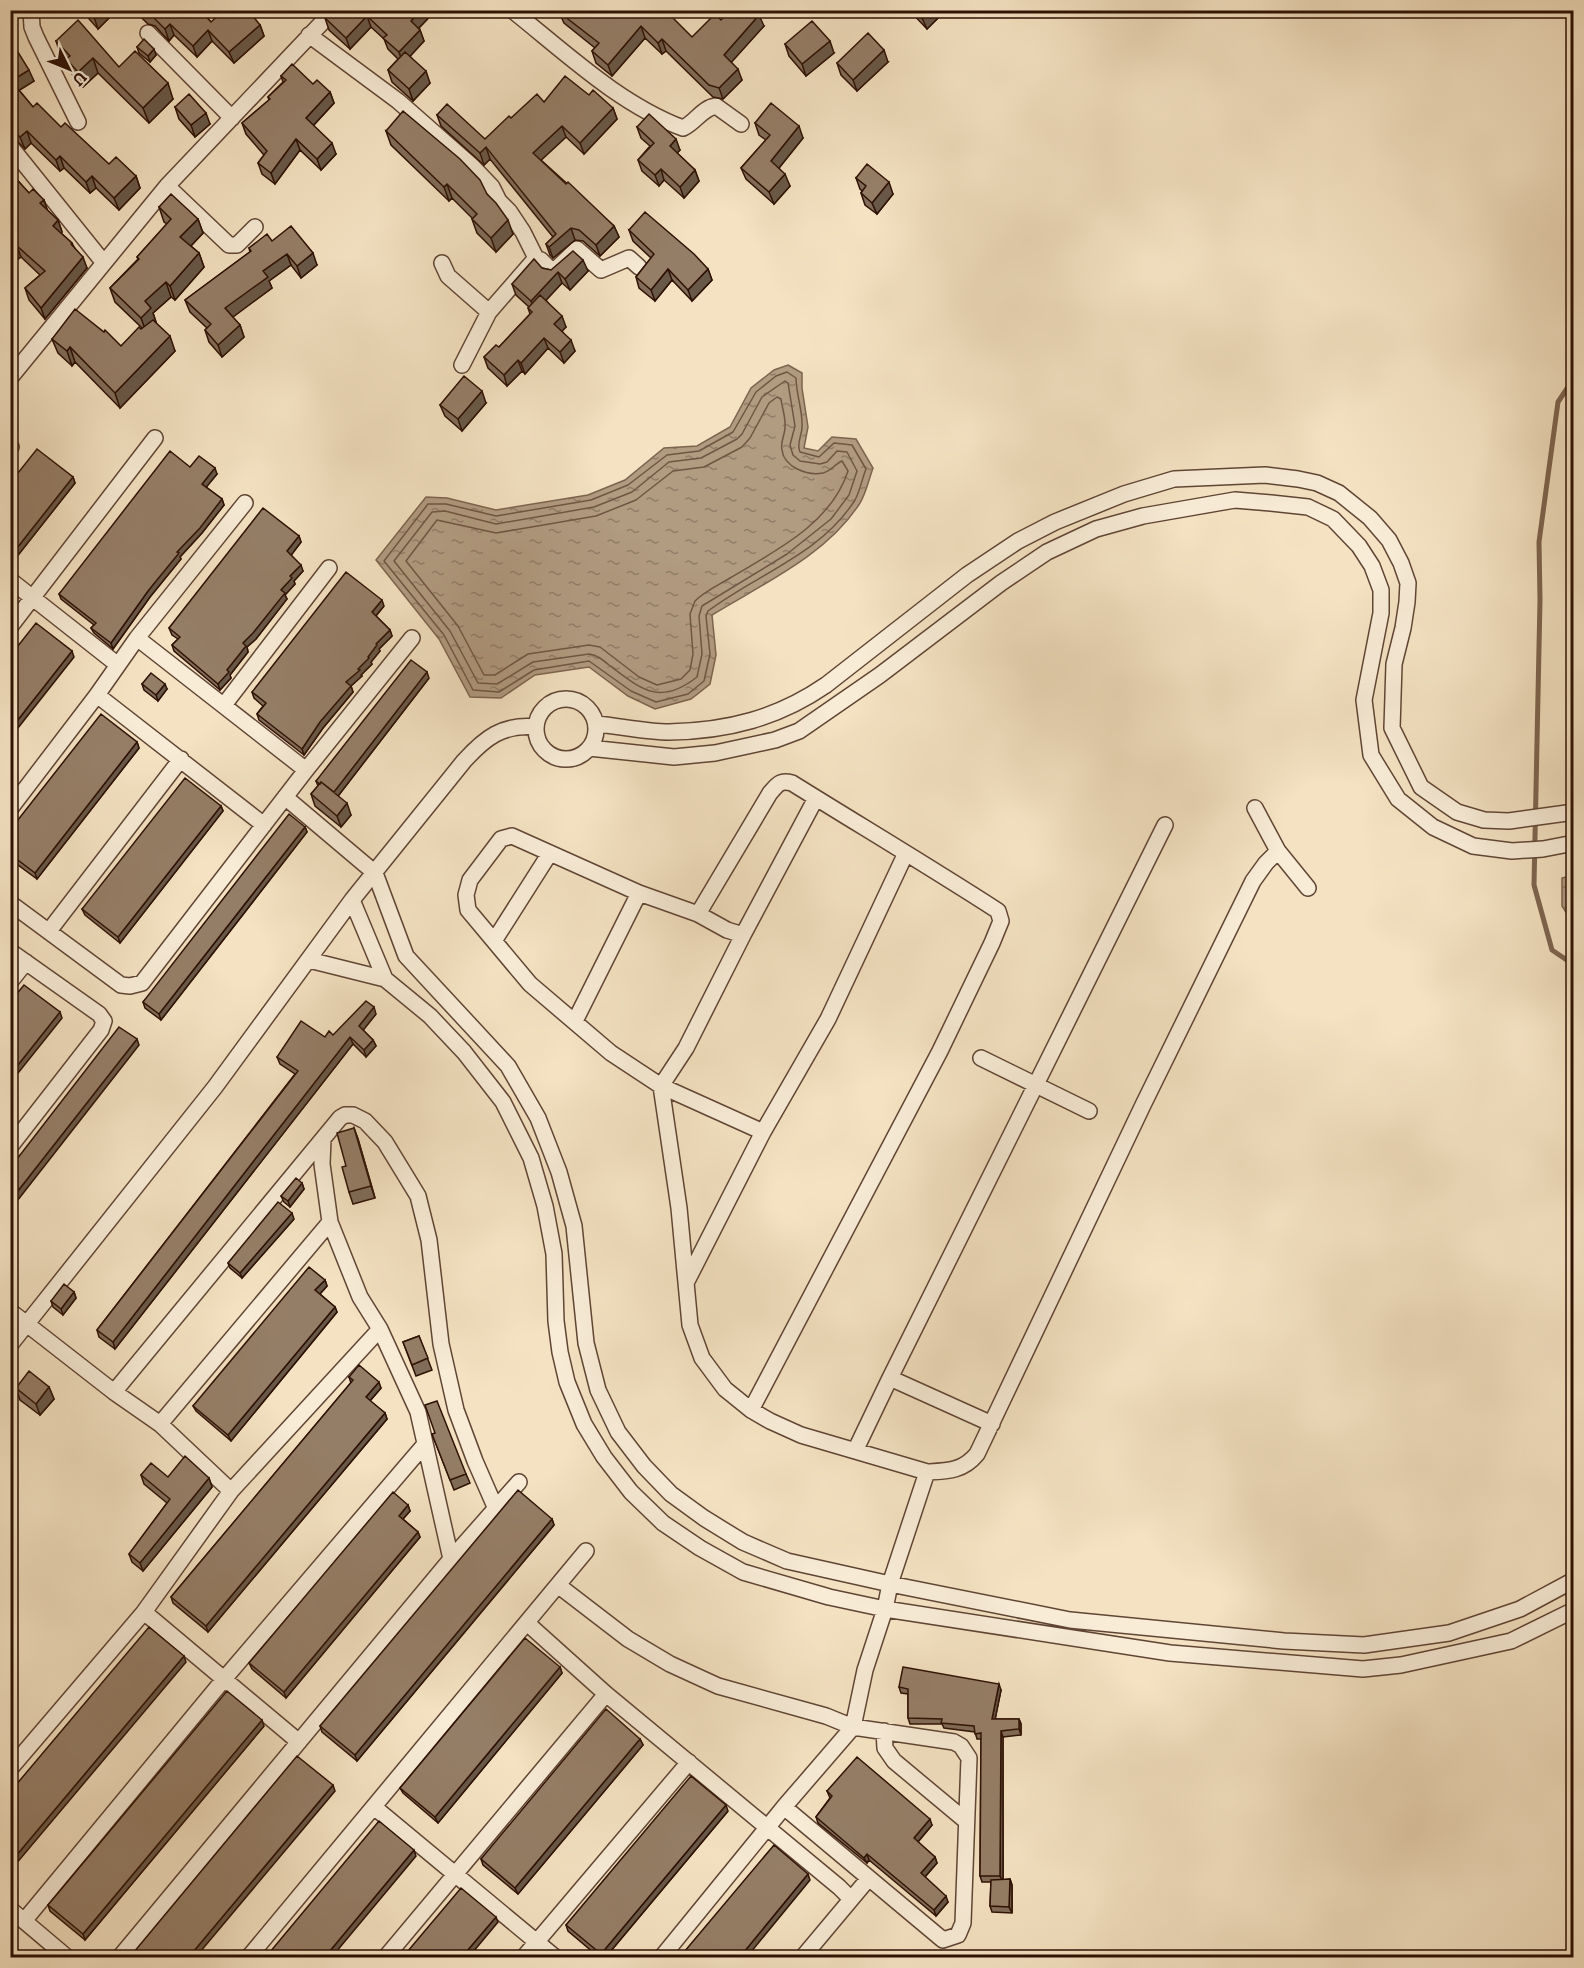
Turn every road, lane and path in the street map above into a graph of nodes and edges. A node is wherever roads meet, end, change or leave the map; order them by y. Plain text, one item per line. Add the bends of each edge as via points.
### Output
1 (30, 10) edge
2 (334, 10) edge
3 (512, 10) edge
4 (148, 33) dead end
5 (309, 35) junction
6 (232, 118) junction
7 (78, 122) dead end
8 (741, 124) dead end
9 (10, 146) edge
10 (167, 186) junction
11 (255, 227) dead end
12 (536, 258) junction
13 (104, 263) junction
14 (442, 263) dead end
15 (639, 267) dead end
16 (489, 312) junction
17 (462, 364) dead end
18 (10, 378) edge
19 (155, 438) dead end
20 (245, 503) dead end
21 (329, 568) dead end
22 (10, 580) edge
23 (33, 597) junction
24 (10, 627) edge
25 (137, 638) junction
26 (412, 638) dead end
27 (118, 665) junction
28 (97, 695) junction
29 (224, 705) junction
30 (596, 724) junction
31 (536, 727) junction
32 (589, 748) junction
33 (182, 759) junction
34 (306, 770) junction
35 (285, 797) junction
36 (816, 798) junction
37 (1255, 808) dead end
38 (10, 809) edge
39 (1574, 812) edge
40 (264, 825) junction
41 (1165, 825) dead end
42 (1574, 843) edge
43 (1278, 851) junction
44 (550, 854) junction
45 (905, 855) junction
46 (375, 873) junction
47 (1308, 888) dead end
48 (639, 893) junction
49 (352, 900) junction
50 (10, 903) edge
51 (698, 914) junction
52 (49, 931) junction
53 (743, 935) junction
54 (494, 941) junction
55 (10, 951) edge
56 (309, 960) junction
57 (26, 962) junction
58 (385, 979) junction
59 (10, 982) edge
60 (575, 1021) junction
61 (981, 1058) dead end
62 (1036, 1084) junction
63 (661, 1086) junction
64 (1089, 1110) dead end
65 (763, 1132) junction
66 (323, 1139) junction
67 (10, 1147) edge
68 (330, 1222) junction
69 (687, 1281) junction
70 (10, 1311) edge
71 (27, 1324) junction
72 (380, 1329) junction
73 (10, 1345) edge
74 (890, 1378) junction
75 (114, 1392) junction
76 (751, 1410) junction
77 (160, 1424) junction
78 (992, 1424) junction
79 (425, 1444) junction
80 (855, 1452) junction
81 (927, 1472) junction
82 (519, 1482) dead end
83 (231, 1491) junction
84 (496, 1509) junction
85 (586, 1551) dead end
86 (452, 1558) junction
87 (1574, 1580) edge
88 (890, 1584) junction
89 (559, 1586) junction
90 (885, 1609) junction
91 (1574, 1610) edge
92 (144, 1612) junction
93 (527, 1623) junction
94 (225, 1678) junction
95 (606, 1694) junction
96 (854, 1727) junction
97 (884, 1731) junction
98 (299, 1742) junction
99 (689, 1762) junction
100 (10, 1769) edge
101 (374, 1807) junction
102 (784, 1807) junction
103 (966, 1821) junction
104 (767, 1828) junction
105 (454, 1874) junction
106 (869, 1878) junction
107 (851, 1899) junction
108 (10, 1909) edge
109 (24, 1921) junction
110 (536, 1941) junction
111 (68, 1958) edge
112 (119, 1958) edge
113 (248, 1958) edge
114 (384, 1958) edge
115 (523, 1958) edge
116 (556, 1958) edge
117 (661, 1958) edge
118 (802, 1958) edge

1 - 7 street via 36,37
2 - 5 street
3 - 8 street via 595,76 661,120 683,128 706,109 716,106
4 - 6 street
5 - 6 street
5 - 12 street via 398,101 472,166 492,187
6 - 10 street
9 - 13 street
10 - 11 street via 229,245 237,245
10 - 13 street
12 - 15 street via 553,272 577,249 601,270 629,258
12 - 16 street
13 - 18 street
14 - 16 street via 448,276
16 - 17 street
19 - 23 street
20 - 25 street
21 - 29 street
22 - 23 street
23 - 24 street
23 - 27 street
25 - 27 street
25 - 29 street
26 - 34 street
27 - 28 street
28 - 33 street
28 - 38 street
29 - 34 street
30 - 31 street via 588,708 564,698 548,704
30 - 32 street
30 - 39 street via 668,732 728,727 773,715 849,669 967,575 1055,522 1174,479 1265,475 1317,483 1339,494 1370,518 1389,540 1401,563 1408,582 1407,602 1394,664 1392,728 1421,787 1457,812 1484,819 1509,821
31 - 32 street via 544,750 559,758 575,757
31 - 46 street via 521,726 496,733 480,744
32 - 42 street via 674,757 748,747 799,731 1047,552 1096,529 1143,516 1235,500 1262,502 1308,507 1334,519 1372,566 1381,590 1381,613 1364,700 1371,755 1398,799 1433,827 1473,846 1512,851
33 - 40 street
33 - 52 street
34 - 35 street
35 - 40 street
35 - 46 street
36 - 45 street
36 - 51 street via 792,783 779,782
36 - 53 street
37 - 43 street
40 - 52 street via 142,983 121,985
41 - 62 street
43 - 47 street
43 - 78 street via 1253,881
44 - 48 street
44 - 54 street
44 - 54 street via 507,836 470,880 468,910
45 - 65 street via 828,1019
45 - 76 street via 998,911 1001,921 940,1051
46 - 49 street
46 - 88 street via 406,956 508,1066 538,1118 574,1226 586,1343 597,1390 618,1432 671,1494 743,1542 787,1560
48 - 51 street
48 - 60 street
49 - 56 street
49 - 58 street
50 - 52 street
51 - 53 street
53 - 63 street via 686,1048
54 - 60 street via 530,984
55 - 57 street
56 - 58 street
56 - 71 street via 215,1087
57 - 59 street
57 - 67 street via 104,1021
58 - 90 street via 430,1016 465,1052 503,1102 531,1158 554,1254 556,1321 567,1382 585,1425 632,1492 663,1523 743,1572
60 - 63 street via 611,1053
61 - 62 street
62 - 64 street
62 - 74 street
63 - 65 street
63 - 69 street
65 - 69 street
66 - 68 street via 322,1164
66 - 75 street
66 - 84 street via 345,1115 364,1121 385,1143 418,1196 429,1240 441,1344 456,1410
68 - 72 street via 360,1297
68 - 77 street
69 - 76 street via 690,1325 702,1358 724,1389
70 - 71 street
71 - 73 street
71 - 75 street
72 - 79 street via 418,1412
72 - 83 street
74 - 78 street
74 - 80 street
75 - 77 street
76 - 80 street via 801,1435
77 - 83 street
78 - 81 street via 969,1465
79 - 86 street
79 - 94 street
80 - 81 street
81 - 88 street
82 - 84 street
83 - 92 street
84 - 86 street
85 - 89 street
86 - 98 street
87 - 88 street via 1520,1609 1449,1633 1364,1645 1070,1620
88 - 90 street
89 - 93 street
89 - 96 street via 628,1639 670,1664 717,1686
90 - 91 street via 1170,1653 1363,1669 1420,1662 1511,1641
90 - 96 street via 865,1670
92 - 94 street
92 - 100 street
93 - 95 street
93 - 101 street
94 - 98 street
94 - 109 street
95 - 99 street
95 - 105 street
96 - 97 street
96 - 102 street
97 - 103 street via 885,1748 894,1761
97 - 103 street via 942,1739 966,1751
98 - 112 street
99 - 104 street
99 - 110 street
101 - 105 street
101 - 113 street
102 - 104 street
102 - 106 street
103 - 106 street via 963,1923 958,1935 943,1940
104 - 107 street
104 - 117 street
105 - 110 street
105 - 114 street
106 - 107 street
107 - 118 street
108 - 109 street
109 - 111 street
110 - 115 street
110 - 116 street

